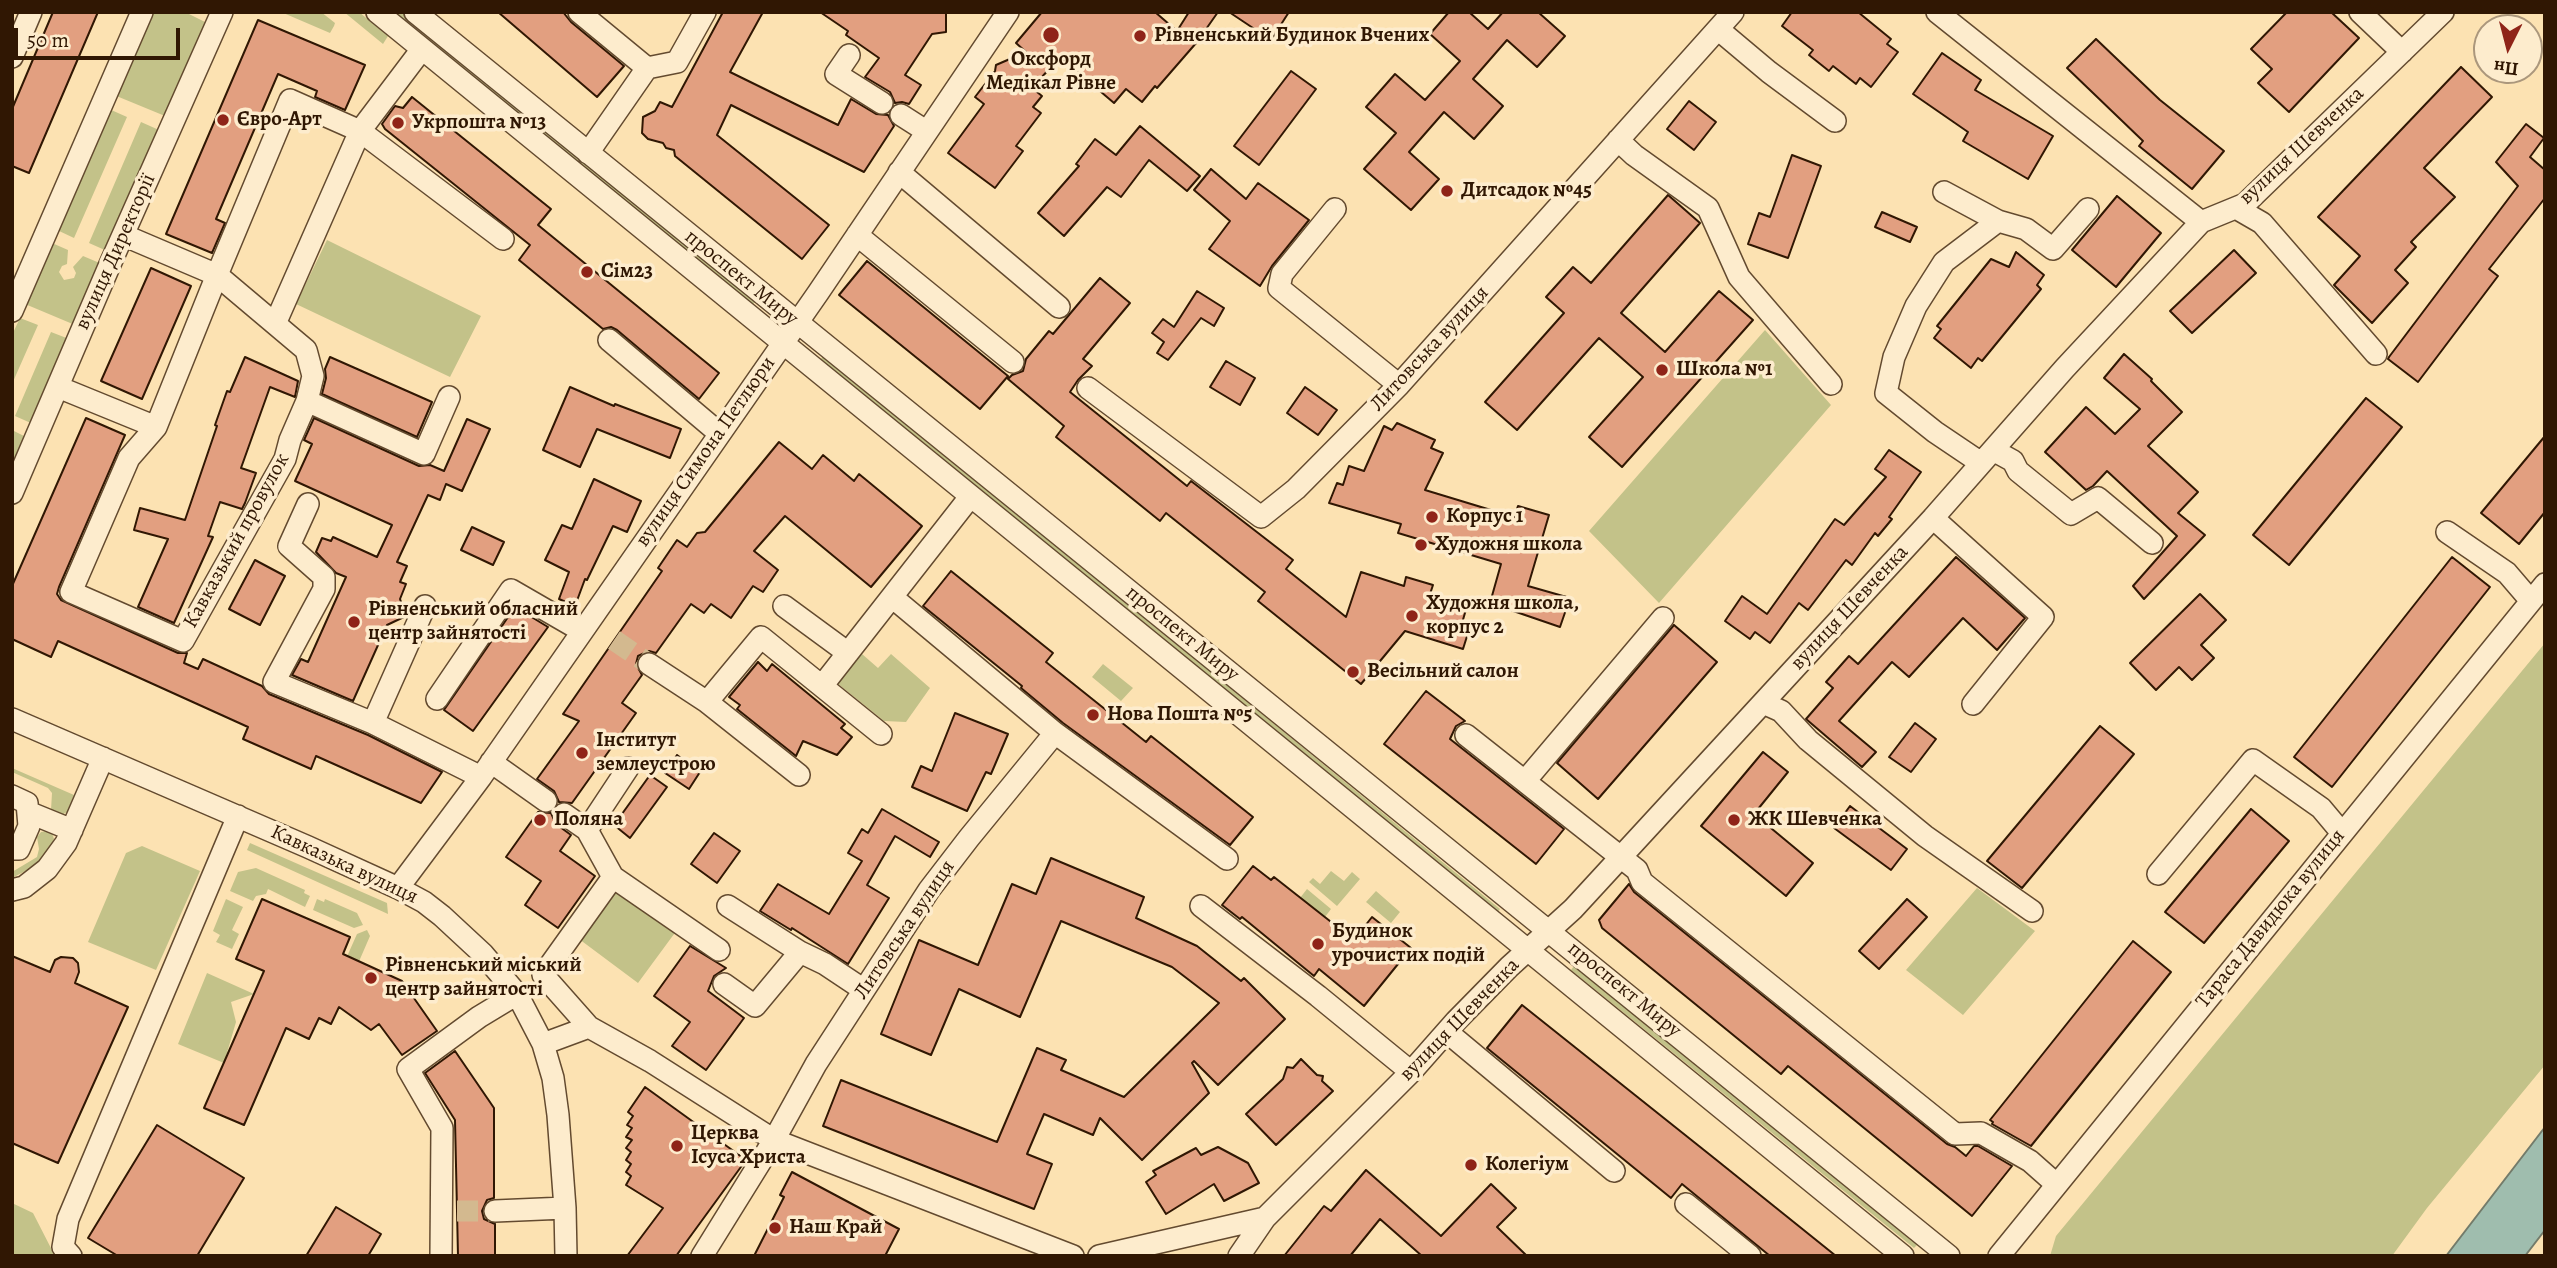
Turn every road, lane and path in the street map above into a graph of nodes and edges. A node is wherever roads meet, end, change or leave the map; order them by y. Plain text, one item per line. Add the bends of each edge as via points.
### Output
1 (31, 12) edge
2 (142, 12) edge
3 (222, 12) edge
4 (377, 12) edge
5 (415, 12) edge
6 (579, 12) edge
7 (705, 12) edge
8 (1008, 12) edge
9 (1733, 12) edge
10 (1937, 12) edge
11 (2360, 12) edge
12 (2443, 12) edge
13 (1719, 30) junction
14 (422, 49) junction
15 (2402, 52) junction
16 (849, 55) dead end
17 (12, 57) edge
18 (647, 68) junction
19 (882, 103) dead end
20 (901, 115) dead end
21 (1835, 121) dead end
22 (360, 131) junction
23 (926, 131) junction
24 (1618, 140) junction
25 (588, 153) junction
26 (899, 172) junction
27 (1944, 192) dead end
28 (2236, 208) junction
29 (1335, 209) dead end
30 (2088, 209) dead end
31 (1998, 221) junction
32 (2201, 222) junction
33 (123, 235) junction
34 (856, 235) junction
35 (503, 239) dead end
36 (217, 275) junction
37 (1059, 307) dead end
38 (12, 311) edge
39 (796, 323) junction
40 (275, 324) junction
41 (610, 340) dead end
42 (782, 343) junction
43 (2376, 354) dead end
44 (1013, 362) dead end
45 (1831, 384) dead end
46 (1399, 385) junction
47 (58, 387) junction
48 (1088, 388) dead end
49 (449, 397) dead end
50 (307, 401) junction
51 (156, 427) junction
52 (719, 433) junction
53 (1987, 456) junction
54 (12, 493) edge
55 (970, 497) junction
56 (308, 504) dead end
57 (1933, 518) junction
58 (2447, 532) dead end
59 (2152, 542) dead end
60 (2545, 584) edge
61 (892, 597) junction
62 (2531, 601) junction
63 (425, 606) dead end
64 (784, 606) dead end
65 (1663, 618) dead end
66 (582, 631) junction
67 (848, 653) junction
68 (649, 664) tunnel mouth
69 (822, 686) junction
70 (437, 699) dead end
71 (707, 702) junction
72 (1763, 703) junction
73 (1973, 704) dead end
74 (12, 719) edge
75 (373, 723) junction
76 (1055, 733) junction
77 (881, 734) dead end
78 (1466, 735) dead end
79 (103, 758) junction
80 (628, 768) dead end
81 (486, 770) junction
82 (799, 775) dead end
83 (1525, 781) junction
84 (12, 796) edge
85 (545, 801) dead end
86 (28, 812) junction
87 (564, 814) dead end
88 (238, 816) junction
89 (72, 830) junction
90 (587, 830) junction
91 (2342, 833) junction
92 (12, 849) edge
93 (1620, 857) junction
94 (1227, 859) dead end
95 (2158, 874) dead end
96 (613, 877) junction
97 (398, 888) junction
98 (12, 890) edge
99 (1201, 905) dead end
100 (728, 906) dead end
101 (2032, 911) dead end
102 (1550, 931) junction
103 (719, 950) dead end
104 (1527, 950) junction
105 (800, 952) junction
106 (724, 984) dead end
107 (864, 990) junction
108 (517, 995) junction
109 (589, 1027) junction
110 (1447, 1032) junction
111 (543, 1044) junction
112 (1411, 1072) junction
113 (775, 1140) junction
114 (1614, 1171) dead end
115 (2056, 1184) junction
116 (1686, 1204) dead end
117 (565, 1208) junction
118 (495, 1211) tunnel mouth
119 (1265, 1218) junction
120 (71, 1256) edge
121 (441, 1256) edge
122 (566, 1256) edge
123 (702, 1256) edge
124 (1073, 1256) edge
125 (1099, 1256) edge
126 (1239, 1256) edge
127 (1750, 1256) edge
128 (1903, 1256) edge
129 (1949, 1256) edge
130 (1999, 1256) edge

1 - 17 street
2 - 38 street
3 - 33 street, вулиця Директорії
4 - 14 street, проспект Миру
5 - 25 street, проспект Миру
6 - 18 street
7 - 18 street via 677,62
8 - 23 street, вулиця Симона Петлюри
9 - 13 street, Литовська вулиця
10 - 32 street
11 - 15 street
12 - 15 street, вулиця Шевченка
13 - 21 street
13 - 24 street, Литовська вулиця
14 - 22 street
14 - 42 street, проспект Миру
15 - 28 street, вулиця Шевченка
16 - 19 street via 836,74
18 - 25 street
20 - 23 street
22 - 35 street
22 - 36 street via 290,100
22 - 40 street
23 - 26 street, вулиця Симона Петлюри
24 - 45 street via 1708,208 1739,277
24 - 46 street, Литовська вулиця
25 - 39 street, проспект Миру
26 - 34 street, вулиця Симона Петлюри
26 - 37 street
27 - 31 street
28 - 32 street, вулиця Шевченка
28 - 43 street via 2262,223
29 - 46 street via 1282,274 1279,288
30 - 31 street via 2053,249 2026,229
31 - 53 street via 1944,262 1916,306 1894,357 1886,393 1935,432
32 - 53 street, вулиця Шевченка
33 - 36 street, Кавказький провулок
33 - 47 street, вулиця Директорії
34 - 39 street, вулиця Симона Петлюри
34 - 44 street
36 - 40 street, Кавказький провулок
36 - 51 street
39 - 42 street, вулиця Симона Петлюри
39 - 102 street, проспект Миру
40 - 50 street, Кавказький провулок via 306,350 313,376
41 - 52 street
42 - 52 street, вулиця Симона Петлюри
42 - 55 street, проспект Миру
46 - 48 street, Литовська вулиця via 1296,489 1261,517
47 - 51 street
47 - 54 street, вулиця Директорії
49 - 50 street via 424,454
50 - 51 street, Кавказький провулок via 285,459 183,640 71,592 129,458
52 - 66 street, вулиця Симона Петлюри
53 - 57 street, вулиця Шевченка
53 - 59 street via 2013,461 2018,471 2071,514 2098,498
55 - 61 street
55 - 104 street, проспект Миру
56 - 75 street via 289,546 324,577 324,589 274,682
57 - 72 street, вулиця Шевченка
57 - 73 street via 2043,617
58 - 62 street via 2507,573
60 - 62 street, Тараса Давидюка вулиця
61 - 67 street
61 - 76 street
62 - 91 street, Тараса Давидюка вулиця
63 - 75 street
64 - 67 street
65 - 83 street
66 - 70 street via 510,590
66 - 81 street, вулиця Симона Петлюри
67 - 69 street
68 - 71 street
69 - 71 street via 761,638
69 - 77 street
71 - 82 street
72 - 93 street, вулиця Шевченка
72 - 101 street via 1781,711 1808,740 1925,836
74 - 79 street, Кавказька вулиця
75 - 81 street
76 - 94 street
76 - 107 street, Литовська вулиця via 945,869
78 - 83 street
79 - 88 street, Кавказька вулиця
79 - 89 street
80 - 90 street
81 - 85 street
81 - 97 street, вулиця Симона Петлюри
83 - 93 street
84 - 86 street via 27,803
86 - 89 street
86 - 92 street via 29,826 19,849
87 - 90 street
88 - 97 street, Кавказька вулиця
88 - 120 street via 68,1219 63,1247
89 - 98 street via 47,869 24,887
90 - 96 street
91 - 95 street via 2321,808 2253,760
91 - 115 street, Тараса Давидюка вулиця
93 - 102 street, вулиця Шевченка
93 - 115 street via 1637,870 1642,882 1955,1134 1981,1133 2030,1161
96 - 103 street
96 - 109 street via 543,975
97 - 108 street, Кавказька вулиця via 442,916 483,954
99 - 112 street
100 - 105 street
102 - 104 street, вулиця Шевченка
102 - 129 street, проспект Миру
104 - 110 street, вулиця Шевченка
104 - 128 street, проспект Миру
105 - 106 street via 755,1006
105 - 107 street
107 - 113 street, Литовська вулиця via 816,1064
108 - 111 street, Кавказька вулиця
108 - 121 street via 408,1069 442,1128 449,1212
109 - 111 street
109 - 113 street
110 - 112 street, вулиця Шевченка
110 - 114 street
111 - 117 street, Кавказька вулиця via 558,1115
112 - 119 street, вулиця Шевченка
113 - 123 street, Литовська вулиця
113 - 124 street
115 - 130 street, Тараса Давидюка вулиця
116 - 127 street
117 - 118 street
117 - 122 street, Кавказька вулиця
119 - 125 street
119 - 126 street, вулиця Шевченка

